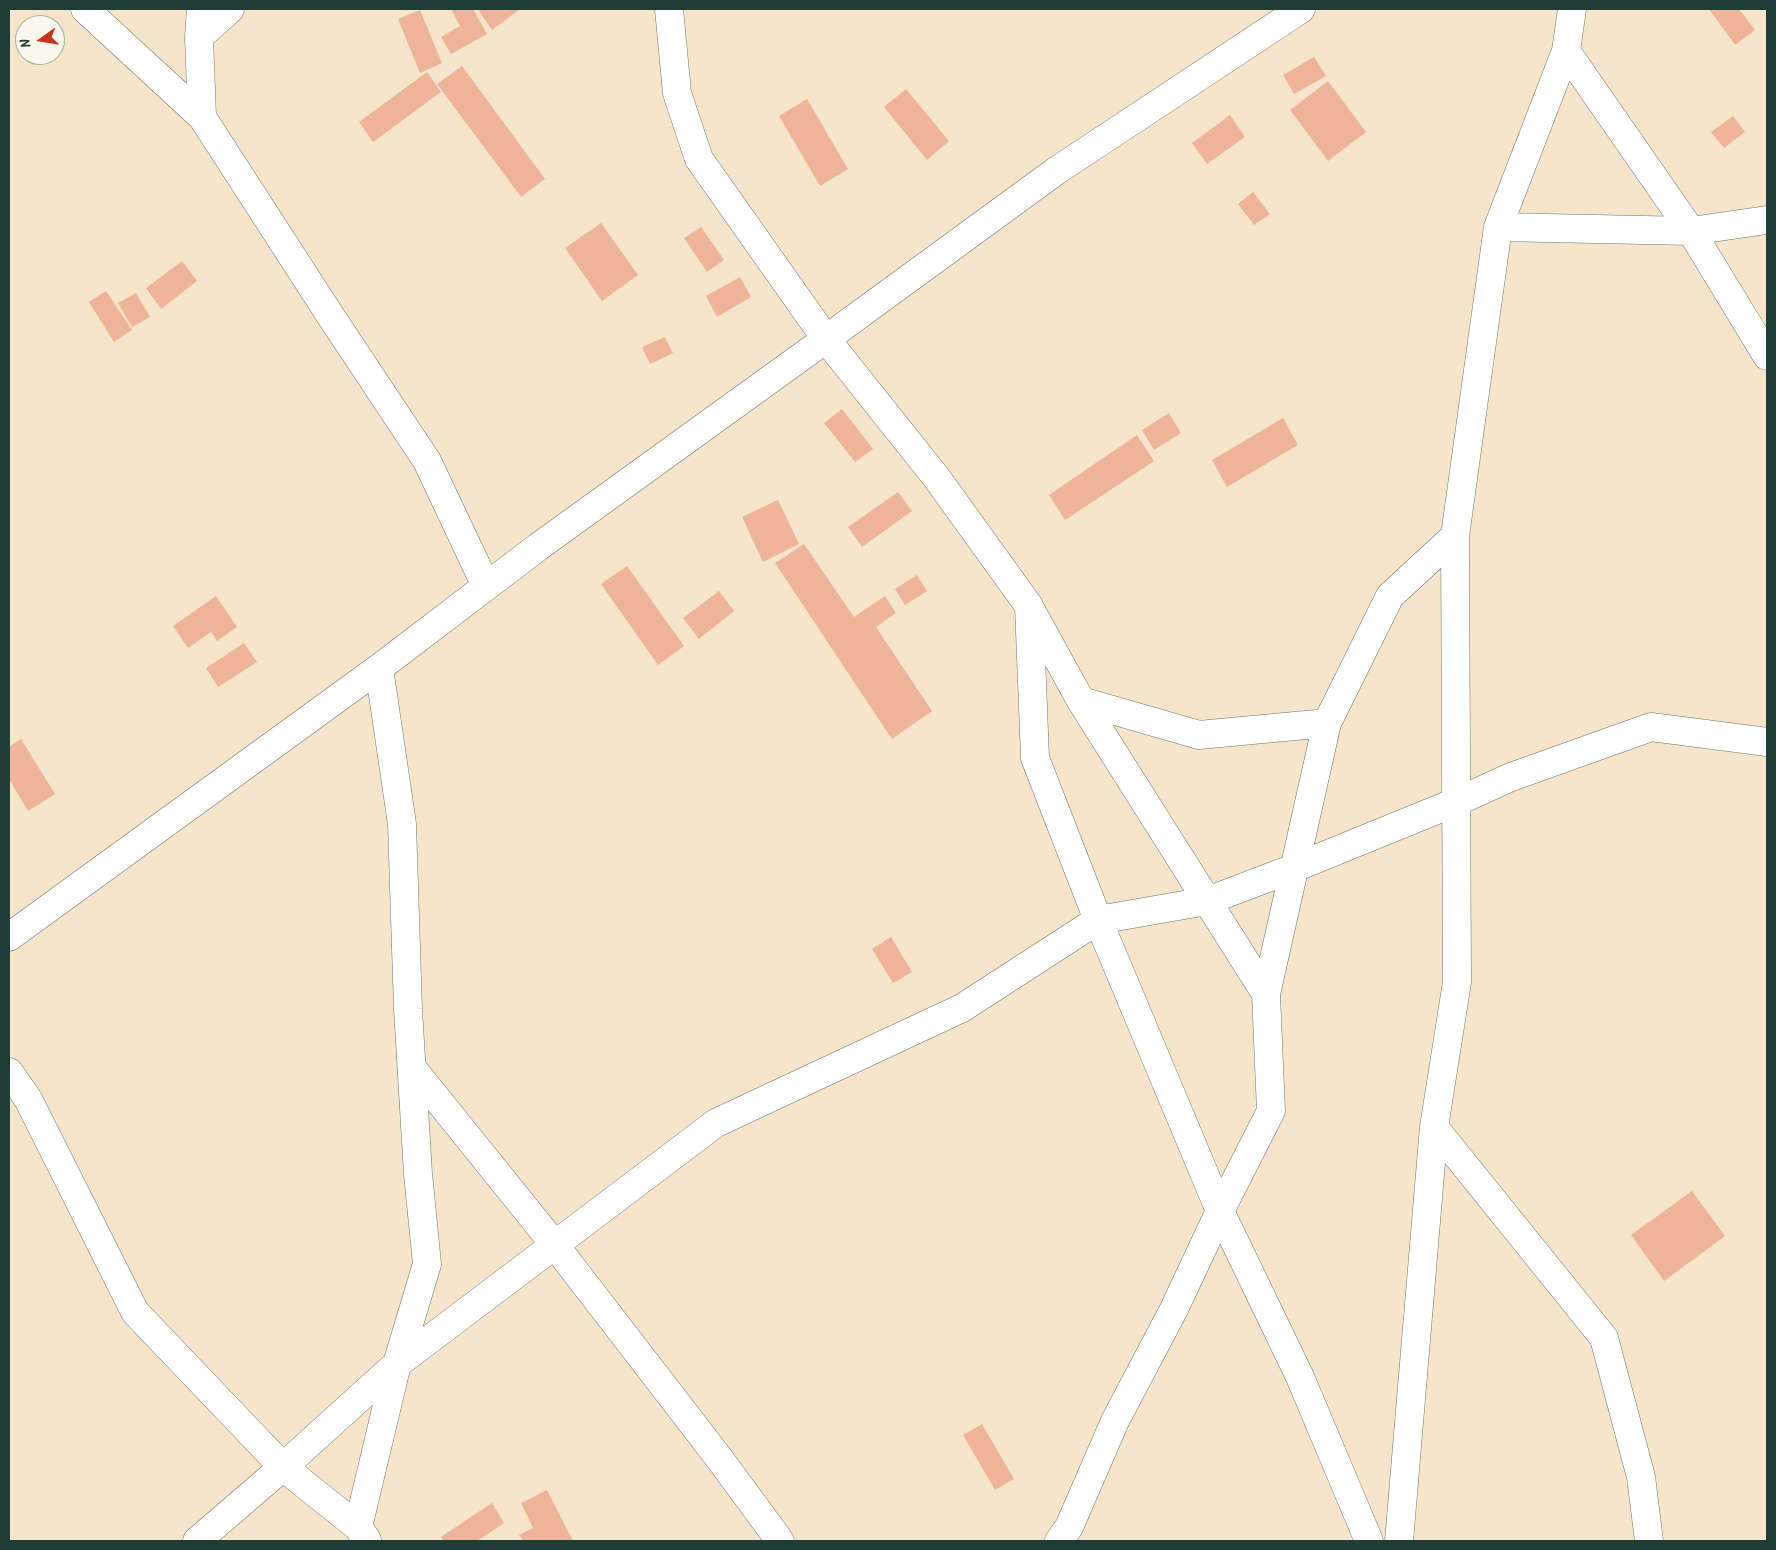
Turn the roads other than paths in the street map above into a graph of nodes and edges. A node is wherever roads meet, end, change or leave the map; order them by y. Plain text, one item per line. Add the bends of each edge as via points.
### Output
1 (85, 9) edge
2 (201, 9) edge
3 (230, 9) edge
4 (669, 9) edge
5 (1301, 9) edge
6 (1572, 9) edge
7 (200, 37) junction
8 (1566, 51) junction
9 (202, 117) junction
10 (1767, 220) edge
11 (1498, 227) junction
12 (1691, 231) junction
13 (826, 340) junction
14 (1767, 356) edge
15 (1455, 536) junction
16 (486, 586) junction
17 (1029, 606) junction
18 (379, 668) junction
19 (1081, 702) junction
20 (1327, 723) junction
21 (1767, 742) edge
22 (1456, 802) junction
23 (1294, 868) junction
24 (1207, 901) junction
25 (1098, 920) junction
26 (9, 937) edge
27 (1266, 994) junction
28 (412, 1069) junction
29 (9, 1072) edge
30 (1434, 1127) junction
31 (1220, 1211) junction
32 (554, 1244) junction
33 (397, 1364) junction
34 (283, 1467) junction
35 (363, 1534) edge
36 (197, 1541) edge
37 (780, 1541) edge
38 (1059, 1541) edge
39 (1369, 1541) edge
40 (1399, 1541) edge
41 (1649, 1541) edge

1 - 9 street
2 - 7 street
3 - 7 street
4 - 13 street via 676,93 699,159
5 - 13 street via 1056,171
6 - 8 street
7 - 9 street
8 - 11 street
8 - 12 street
9 - 16 street via 427,461
10 - 12 street
11 - 12 street
11 - 15 street
12 - 14 street
13 - 16 street
13 - 17 street via 936,477
15 - 20 street via 1390,596
15 - 22 street
16 - 18 street
17 - 19 street
17 - 25 street via 1035,758
18 - 26 street
18 - 28 street via 402,824
19 - 20 street via 1199,736
19 - 24 street
20 - 23 street
21 - 22 street via 1651,727 1511,777
22 - 23 street
22 - 30 street via 1457,982
23 - 24 street
23 - 27 street
24 - 25 street
24 - 27 street
25 - 31 street
25 - 32 street via 962,1008 716,1123
27 - 31 street via 1271,1111
28 - 32 street
28 - 33 street via 427,1264
29 - 34 street via 28,1099 135,1312
30 - 40 street
30 - 41 street via 1604,1338 1641,1477
31 - 38 street via 1174,1309 1115,1421 1069,1528
31 - 39 street via 1300,1377
32 - 33 street
32 - 37 street
33 - 34 street
33 - 35 street
34 - 35 street
34 - 36 street

